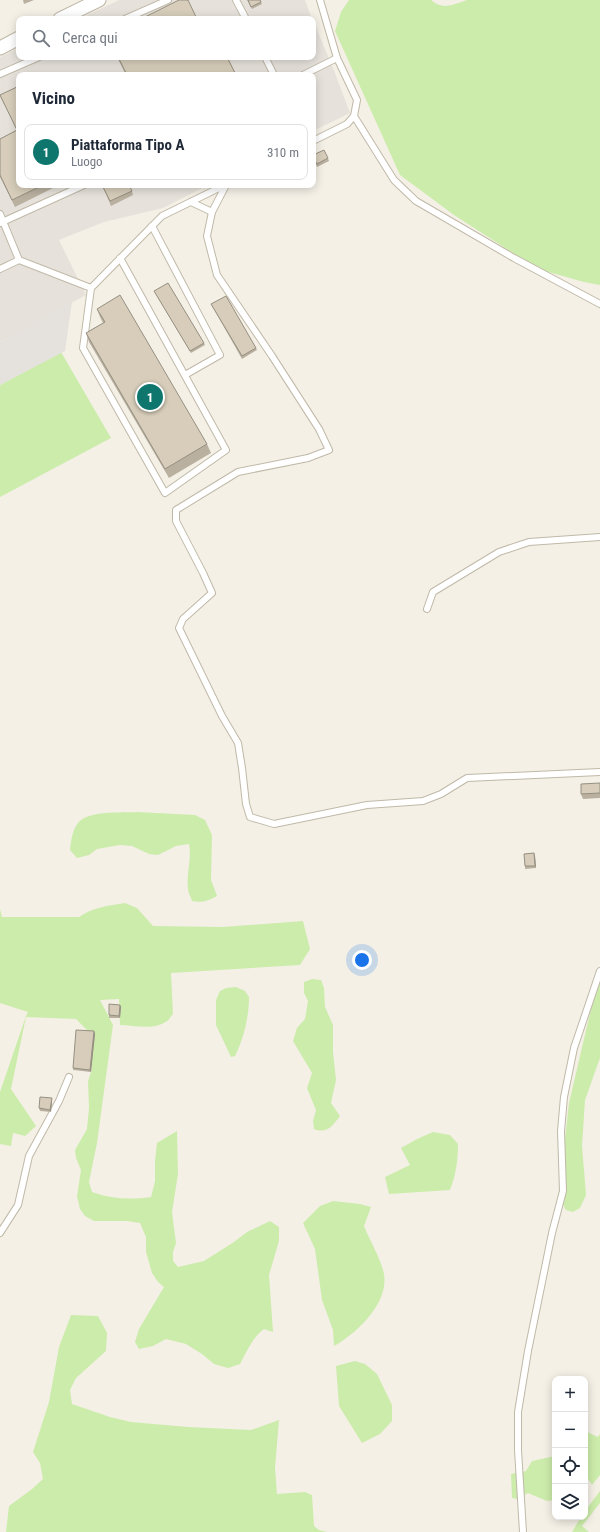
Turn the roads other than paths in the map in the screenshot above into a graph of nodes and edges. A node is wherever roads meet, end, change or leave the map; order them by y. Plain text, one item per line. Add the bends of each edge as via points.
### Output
1 (99, 0) edge
2 (168, 0) edge
3 (236, 0) edge
4 (320, 0) edge
5 (66, 16) edge
6 (132, 16) edge
7 (244, 16) edge
8 (16, 40) edge
9 (0, 48) edge
10 (337, 58) junction
11 (32, 60) edge
12 (266, 60) edge
13 (272, 72) edge
14 (309, 72) edge
15 (0, 74) edge
16 (354, 116) junction
17 (316, 140) edge
18 (78, 188) edge
19 (219, 188) edge
20 (224, 188) edge
21 (191, 202) junction
22 (212, 212) junction
23 (0, 214) edge
24 (2, 223) edge
25 (152, 226) junction
26 (120, 258) junction
27 (19, 260) junction
28 (0, 269) edge
29 (91, 288) junction
30 (600, 304) edge
31 (185, 375) junction
32 (600, 536) edge
33 (427, 609) dead end
34 (600, 772) edge
35 (600, 971) edge
36 (69, 1077) dead end
37 (0, 1232) edge
38 (523, 1532) edge

1 - 5 street
2 - 6 lane
3 - 7 lane
4 - 10 lane
8 - 9 street
10 - 14 lane
10 - 16 lane via 357,100
11 - 15 lane
12 - 13 lane
16 - 17 lane via 347,124
16 - 30 lane via 394,180 416,201
18 - 24 lane
19 - 21 lane
20 - 22 lane
21 - 22 lane
21 - 25 lane via 162,216
22 - 34 lane via 207,236 217,275 293,389 329,450 308,458 238,472 176,510 176,521 212,593 183,619 179,628 238,743 250,817 274,824 367,805 423,802 467,778
23 - 24 lane
24 - 27 lane
25 - 26 lane
25 - 31 lane via 220,355
26 - 29 lane
26 - 31 lane
27 - 28 lane
27 - 29 lane
29 - 31 lane via 83,348 165,493 226,450
32 - 33 lane via 529,542 498,552 433,592
35 - 38 lane via 574,1048 564,1097 561,1130 562,1191 528,1351 518,1412
36 - 37 lane via 29,1156 18,1205

